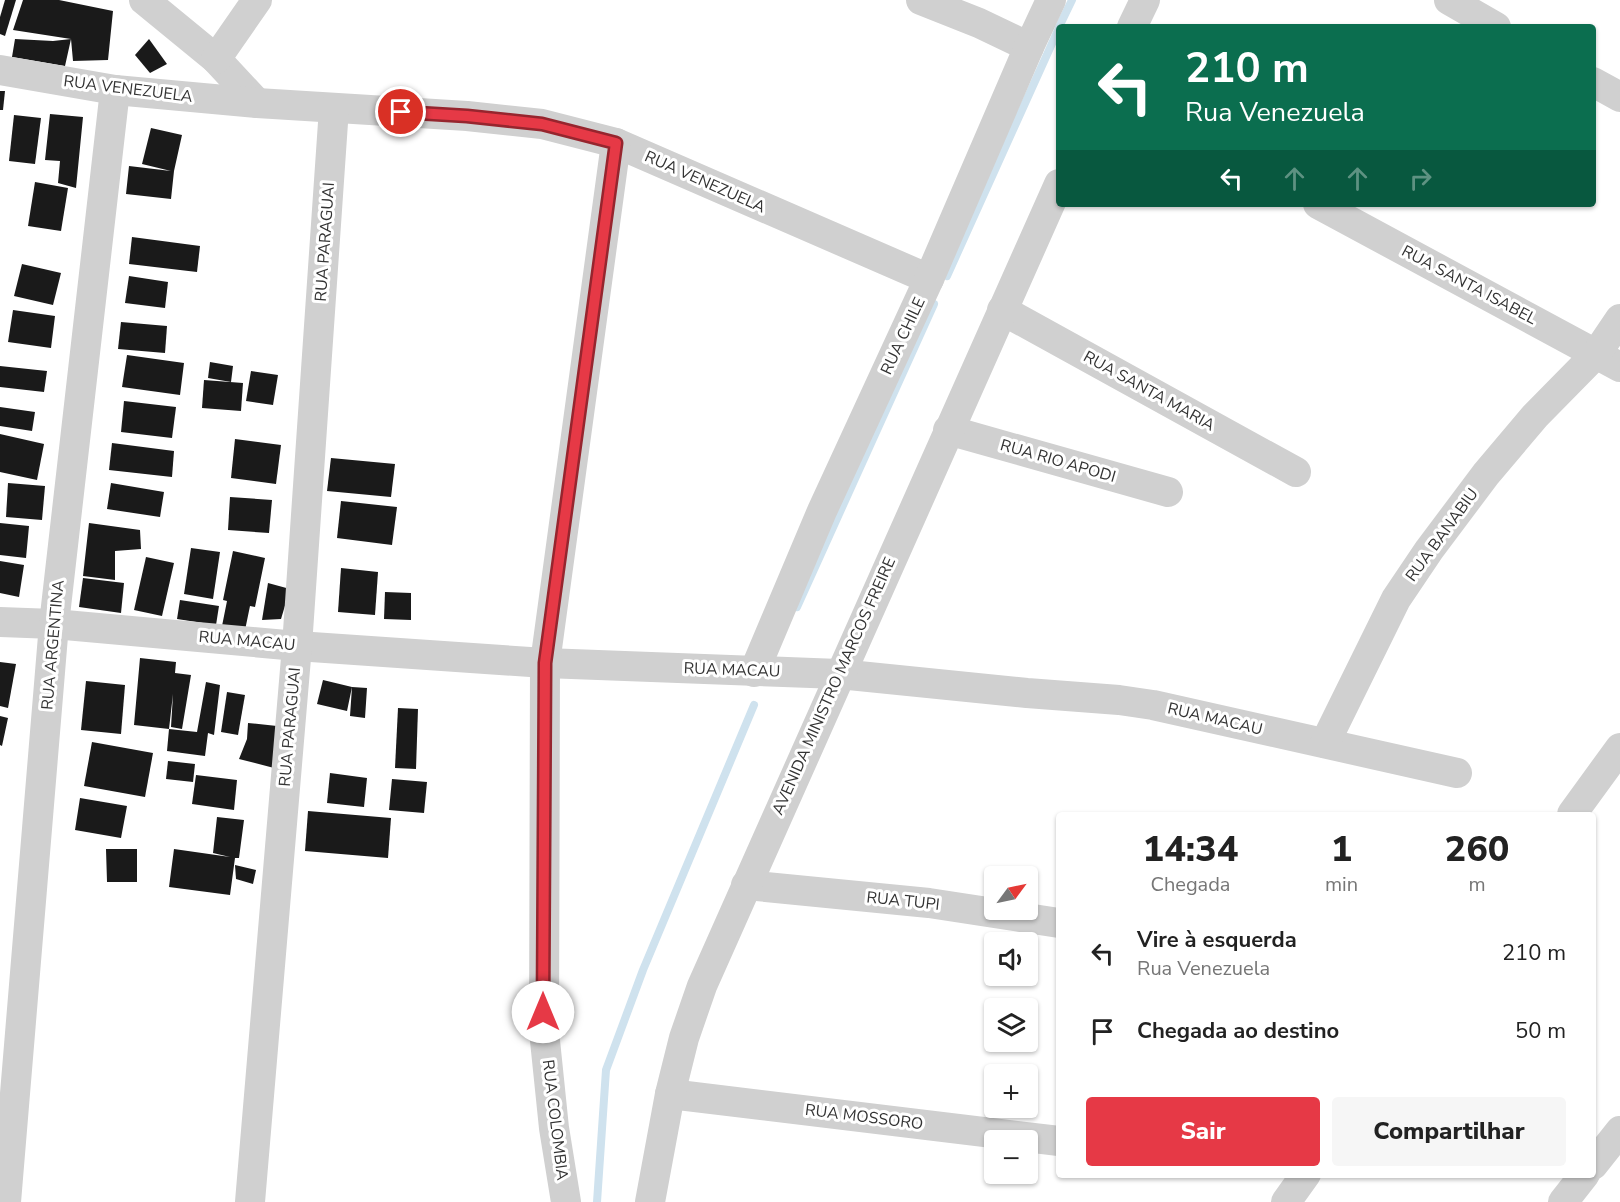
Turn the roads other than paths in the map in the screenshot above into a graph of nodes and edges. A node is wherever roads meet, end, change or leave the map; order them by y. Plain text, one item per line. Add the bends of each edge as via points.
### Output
1 (144, 0) edge
2 (256, 0) edge
3 (921, 0) edge
4 (1051, 0) edge
5 (1145, 0) edge
6 (1449, 0) edge
7 (1133, 24) edge
8 (1491, 24) edge
9 (1029, 47) junction
10 (216, 59) junction
11 (0, 70) edge
12 (1596, 84) edge
13 (115, 90) junction
14 (1620, 98) edge
15 (257, 103) junction
16 (334, 108) junction
17 (616, 143) junction
18 (1056, 191) edge
19 (1324, 207) edge
20 (928, 279) junction
21 (1002, 310) junction
22 (1620, 319) edge
23 (1608, 360) edge
24 (948, 430) junction
25 (1296, 472) dead end
26 (1168, 492) dead end
27 (0, 622) edge
28 (54, 624) junction
29 (297, 646) junction
30 (545, 663) junction
31 (754, 672) junction
32 (839, 674) junction
33 (1325, 743) junction
34 (1617, 758) edge
35 (1457, 772) dead end
36 (1574, 812) edge
37 (746, 885) junction
38 (1056, 923) edge
39 (670, 1094) junction
40 (1620, 1131) edge
41 (1056, 1141) edge
42 (1596, 1161) edge
43 (1303, 1178) edge
44 (1582, 1178) edge
45 (6, 1202) edge
46 (250, 1202) edge
47 (566, 1202) edge
48 (650, 1202) edge
49 (1286, 1202) edge
50 (1563, 1202) edge

1 - 10 street
2 - 10 street
3 - 9 street
4 - 9 street, RUA CHILE
5 - 7 street
6 - 8 street
9 - 20 street, RUA CHILE
10 - 15 street
11 - 13 street, RUA VENEZUELA
12 - 14 street
13 - 15 street, RUA VENEZUELA
13 - 28 street, RUA ARGENTINA
15 - 16 street, RUA VENEZUELA
16 - 17 street, RUA VENEZUELA via 542,124
16 - 29 street, RUA PARAGUAI
17 - 20 street, RUA VENEZUELA
17 - 30 street, RUA COLOMBIA
18 - 21 street, AVENIDA MINISTRO MARCOS FREIRE
19 - 23 street, RUA SANTA ISABEL
20 - 31 street, RUA CHILE via 822,511
21 - 24 street, AVENIDA MINISTRO MARCOS FREIRE
21 - 25 street, RUA SANTA MARIA
22 - 23 street, RUA BANABIU
23 - 33 street, RUA BANABIU via 1535,416 1429,550 1395,599
24 - 26 street, RUA RIO APODI
24 - 32 street, AVENIDA MINISTRO MARCOS FREIRE
27 - 28 street, RUA MACAU
28 - 29 street, RUA MACAU
28 - 45 street, RUA ARGENTINA
29 - 30 street, RUA MACAU
29 - 46 street, RUA PARAGUAI
30 - 31 street, RUA MACAU
30 - 47 street, RUA COLOMBIA via 544,1031
31 - 32 street, RUA MACAU
32 - 33 street, RUA MACAU via 1119,700
32 - 37 street, AVENIDA MINISTRO MARCOS FREIRE
33 - 35 street, RUA MACAU
34 - 36 street
37 - 38 street, RUA TUPI via 929,903
37 - 39 street, AVENIDA MINISTRO MARCOS FREIRE via 702,986
39 - 41 street, RUA MOSSORO
39 - 48 street, AVENIDA MINISTRO MARCOS FREIRE
40 - 42 street
43 - 49 street
44 - 50 street

